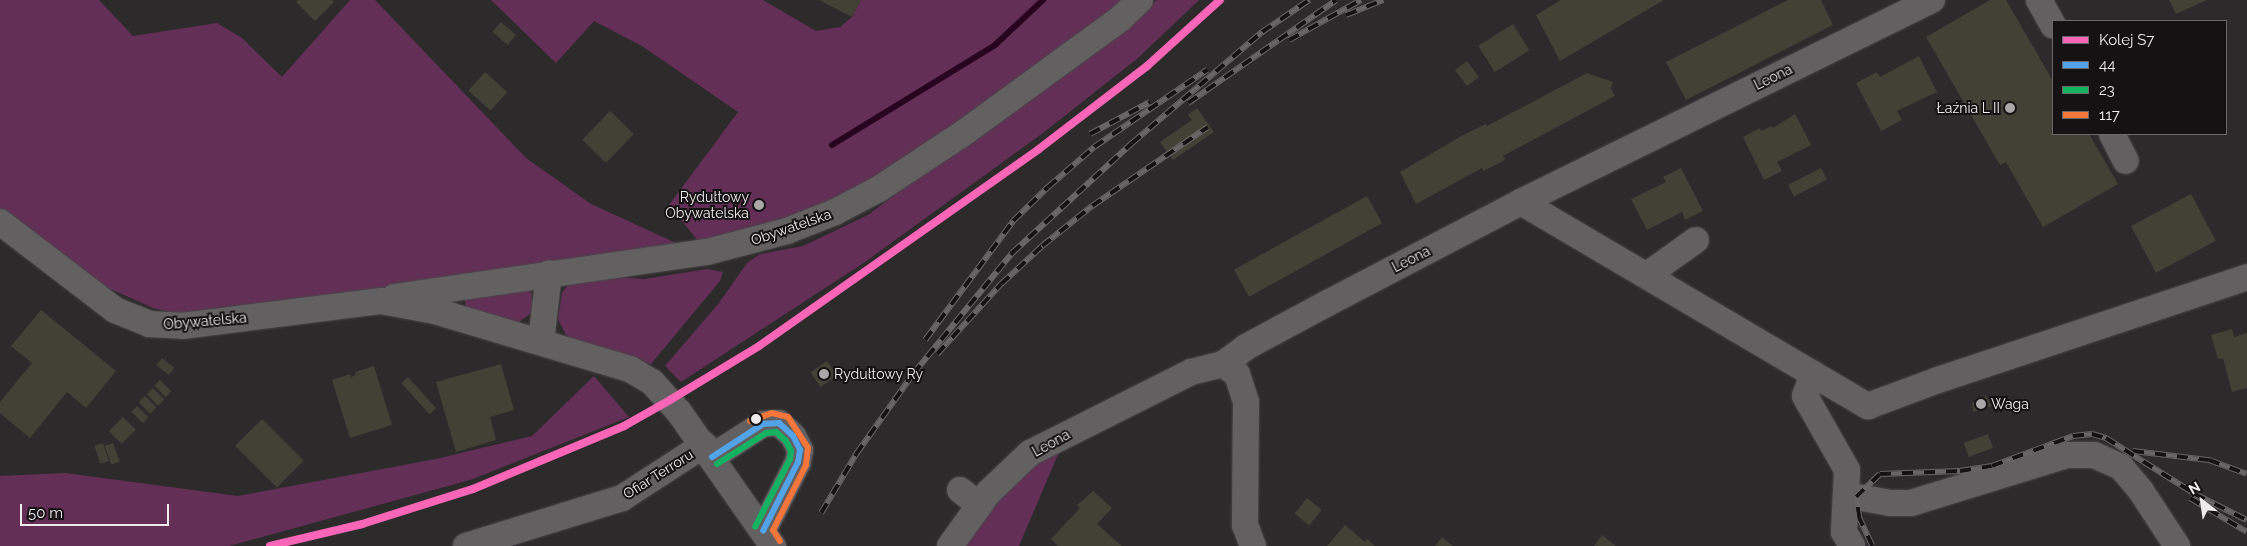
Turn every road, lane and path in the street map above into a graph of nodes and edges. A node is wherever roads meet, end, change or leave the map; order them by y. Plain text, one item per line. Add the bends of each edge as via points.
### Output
1 (1140, 0) edge
2 (1932, 0) edge
3 (2039, 0) edge
4 (2052, 23) edge
5 (2113, 135) edge
6 (2126, 161) dead end
7 (1520, 202) junction
8 (0, 222) edge
9 (1696, 240) dead end
10 (549, 273) junction
11 (1648, 275) junction
12 (2247, 277) edge
13 (381, 301) junction
14 (541, 342) junction
15 (1223, 364) junction
16 (1813, 374) junction
17 (708, 451) junction
18 (1846, 495) junction
19 (768, 539) edge
20 (466, 546) edge
21 (950, 546) edge
22 (1253, 546) edge
23 (1852, 546) edge
24 (2177, 546) edge

1 - 10 street, Obywatelska via 1115,23 965,132 879,189 835,212 786,231 729,247
2 - 7 street, Leona
3 - 4 street
5 - 6 street
7 - 11 street
7 - 15 street, Leona via 1246,347
8 - 13 street, Obywatelska via 115,310 150,324 189,325
9 - 11 street
10 - 13 street, Obywatelska via 406,293
10 - 14 street
11 - 16 street
12 - 16 street via 1868,406
13 - 14 street, Obywatelska via 435,310
14 - 17 street, Obywatelska via 630,369 646,377 670,400
15 - 21 street, Leona via 1191,372 1030,453 1000,480 970,497
15 - 22 street via 1238,374 1246,402 1245,525
16 - 18 street via 1805,396 1847,470
17 - 19 street, Ofiar Terroru
17 - 19 street via 763,424 778,423 793,436 800,450 798,462
17 - 20 street, Ofiar Terroru via 622,498
18 - 23 street via 1844,532
18 - 24 street via 1890,504 1911,503 2067,455 2094,455 2121,466

